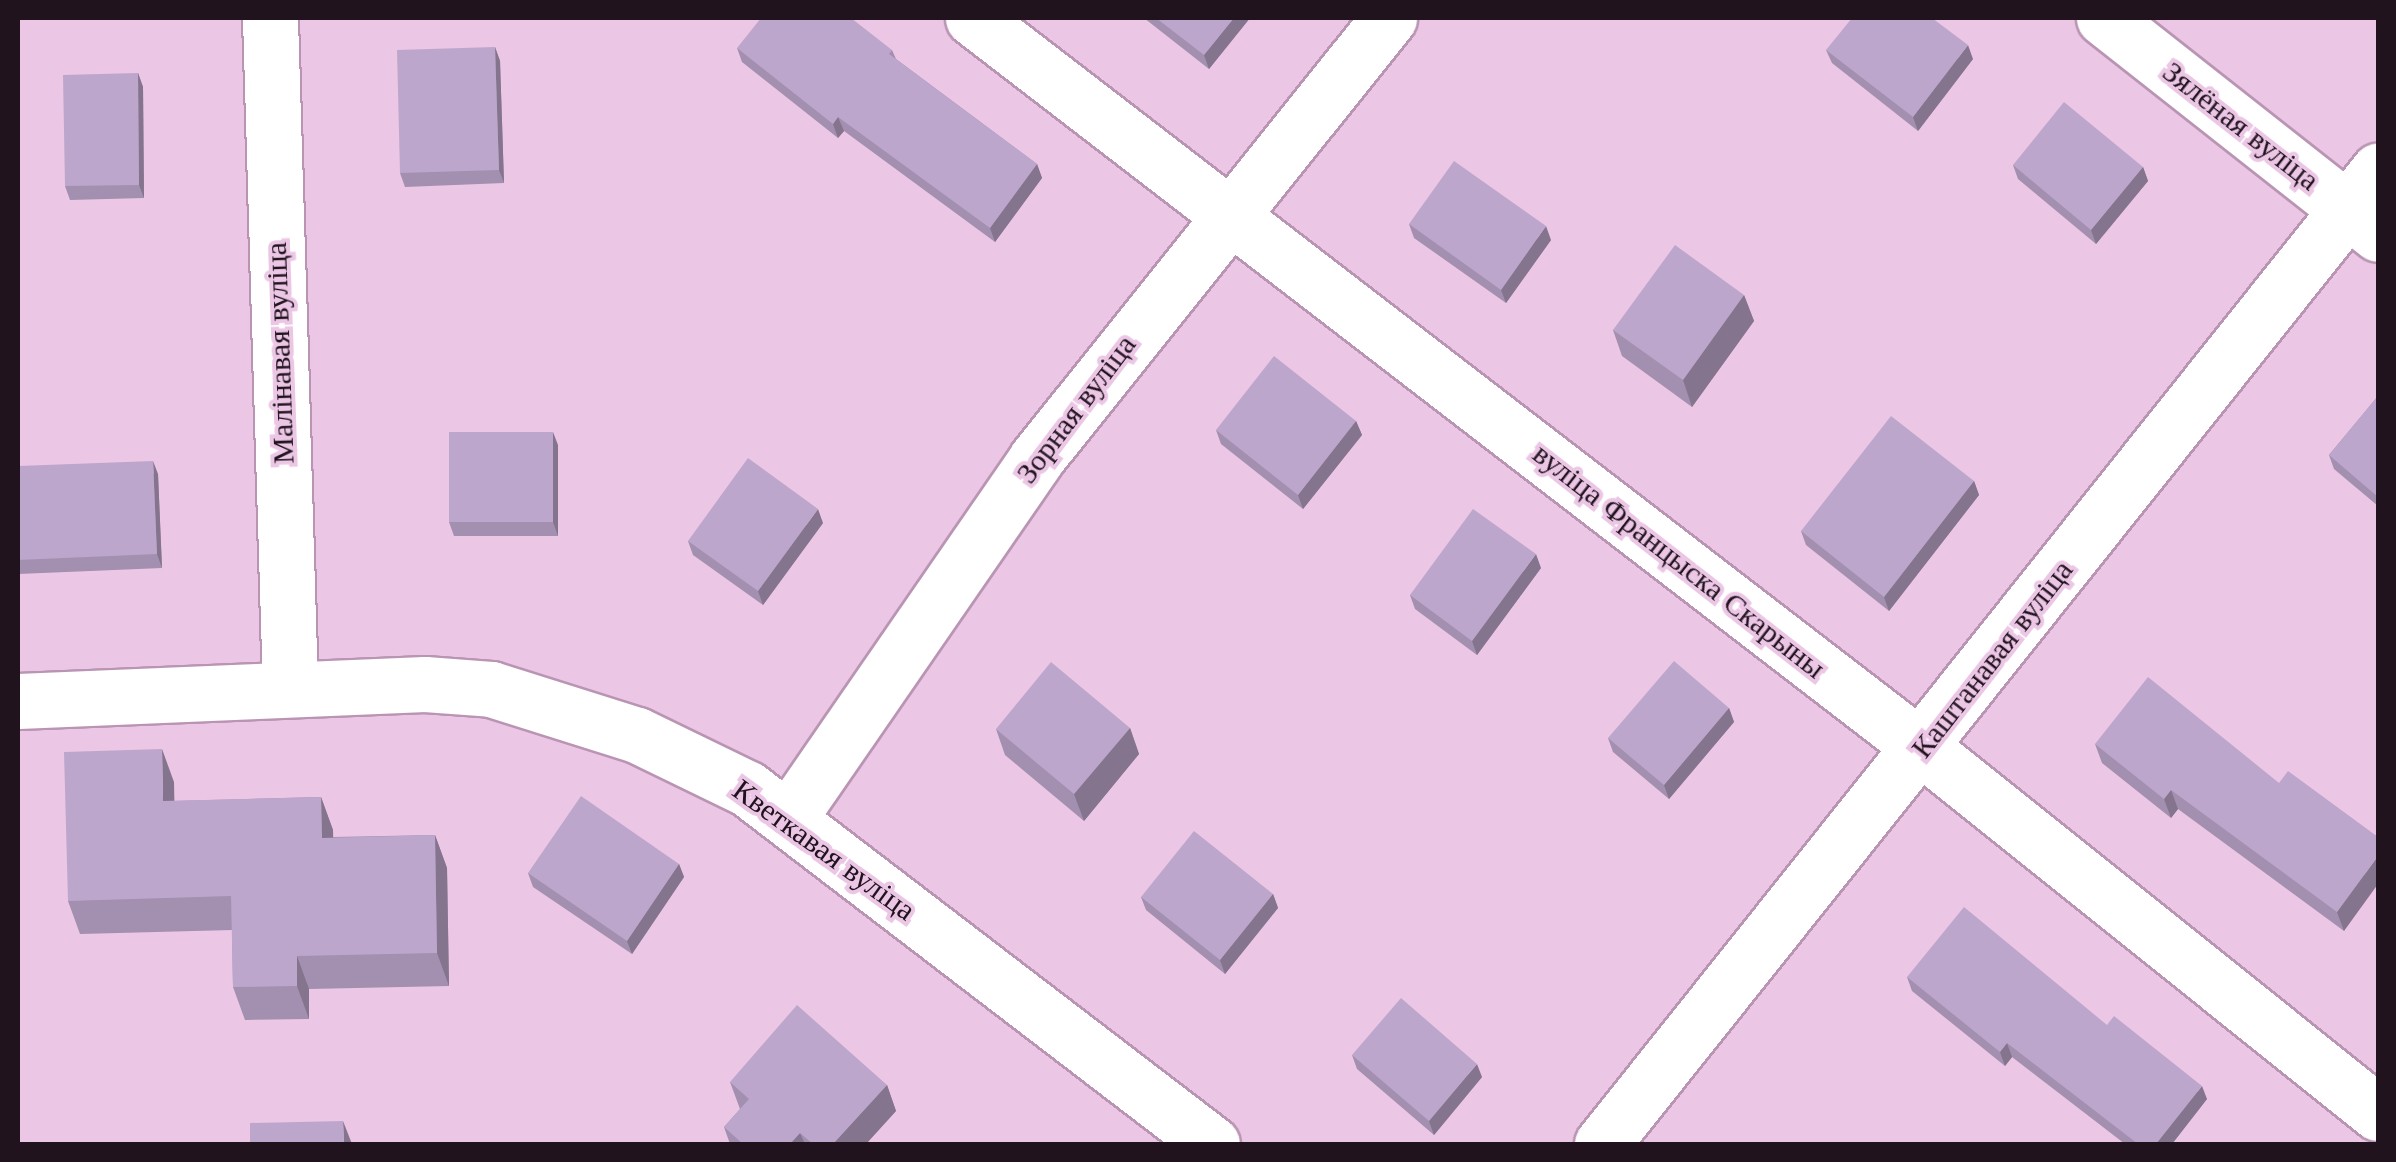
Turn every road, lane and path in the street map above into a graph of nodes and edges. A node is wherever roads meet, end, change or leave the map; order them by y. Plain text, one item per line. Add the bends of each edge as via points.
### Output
1 (270, 18) edge
2 (973, 18) edge
3 (1389, 18) edge
4 (2104, 18) edge
5 (2368, 205) edge
6 (1228, 214) junction
7 (290, 688) junction
8 (18, 701) edge
9 (1922, 748) junction
10 (788, 820) junction
11 (2378, 1113) edge
12 (1212, 1144) edge
13 (1602, 1144) edge

1 - 7 street, Малінавая вуліца
2 - 6 street, вуліца Францыска Скарыны
3 - 6 street, Зорная вуліца
4 - 5 street, Зялёная вуліца
5 - 9 street, Каштанавая вуліца
6 - 9 street, вуліца Францыска Скарыны
6 - 10 street, Зорная вуліца via 1036,459
7 - 8 street, Кветкавая вуліца
7 - 10 street, Кветкавая вуліца via 491,689 636,735 748,789
9 - 11 street, вуліца Францыска Скарыны
9 - 13 street, Каштанавая вуліца
10 - 12 street, Кветкавая вуліца

